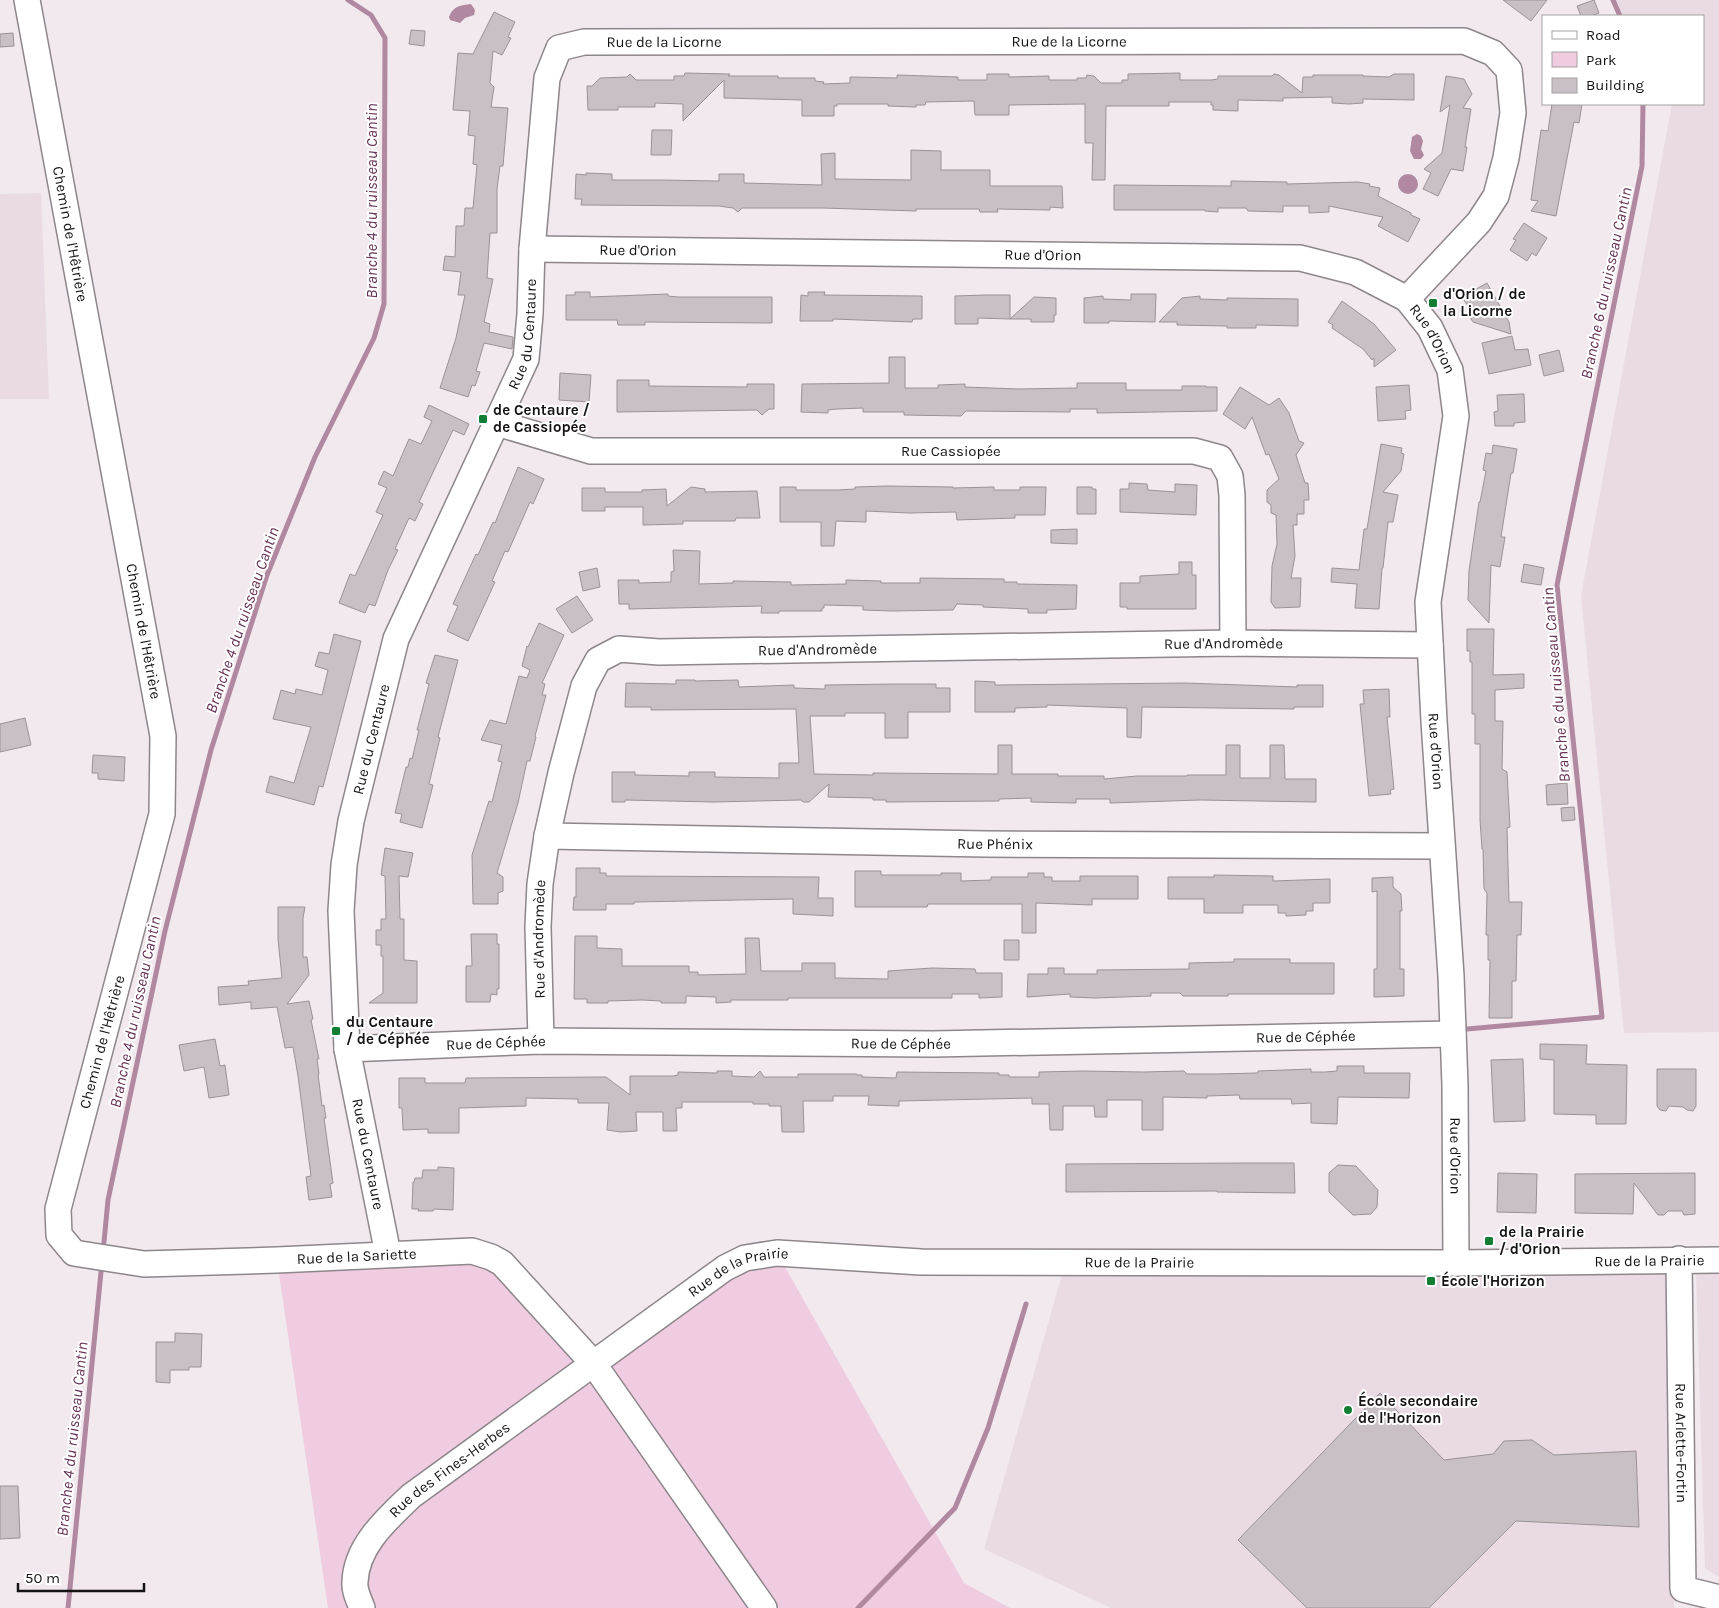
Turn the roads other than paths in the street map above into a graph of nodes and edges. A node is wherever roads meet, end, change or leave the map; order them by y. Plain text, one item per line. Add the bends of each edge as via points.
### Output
1 (27, 0) edge
2 (532, 249) junction
3 (1407, 299) junction
4 (497, 423) junction
5 (1233, 643) junction
6 (1430, 645) junction
7 (547, 836) junction
8 (1442, 846) junction
9 (1453, 1034) junction
10 (541, 1041) junction
11 (347, 1049) junction
12 (74, 1253) joint
13 (388, 1254) junction
14 (1679, 1260) junction
15 (1719, 1260) edge
16 (1456, 1263) junction
17 (593, 1362) junction
18 (1719, 1598) edge
19 (362, 1608) edge
20 (764, 1608) edge

1 - 12 street, Chemin de l'Hêtrière via 163,736 162,814 58,1209 59,1235
2 - 3 street, Rue d'Orion via 1300,258 1356,272
2 - 3 street, Rue de la Licorne via 547,78 559,48 584,42 1464,41 1493,53 1509,70 1513,113 1506,158 1496,196 1479,222
2 - 4 street, Rue du Centaure via 526,359
3 - 6 street, Rue d'Orion via 1430,328 1450,370 1456,416 1428,602
4 - 5 street, Rue Cassiopée via 591,451 1184,451 1220,458 1230,476 1232,495
4 - 11 street, Rue du Centaure via 396,639 352,821 344,865 341,911
5 - 6 street, Rue d'Andromède
5 - 7 street, Rue d'Andromède via 659,652 619,649 598,660 584,686
6 - 8 street, Rue d'Orion
7 - 8 street, Rue Phénix via 996,844
7 - 10 street, Rue d'Andromède via 538,927
8 - 9 street, Rue d'Orion
9 - 10 street, Rue de Céphée via 933,1044
9 - 16 street, Rue d'Orion
10 - 11 street, Rue de Céphée
11 - 13 street, Rue du Centaure
12 - 13 street, Rue de la Sariette via 144,1264
13 - 17 street, Rue de la Sariette via 472,1251 491,1257 502,1263
14 - 15 street, Rue de la Prairie
14 - 16 street, Rue de la Prairie
14 - 18 street, Rue Arlette-Fortin via 1683,1589
16 - 17 street, Rue de la Prairie via 921,1262 777,1253 744,1258 725,1268
17 - 19 street, Rue des Fines-Herbes via 410,1496 378,1528 361,1556 354,1583
17 - 20 street, Rue de la Sariette

